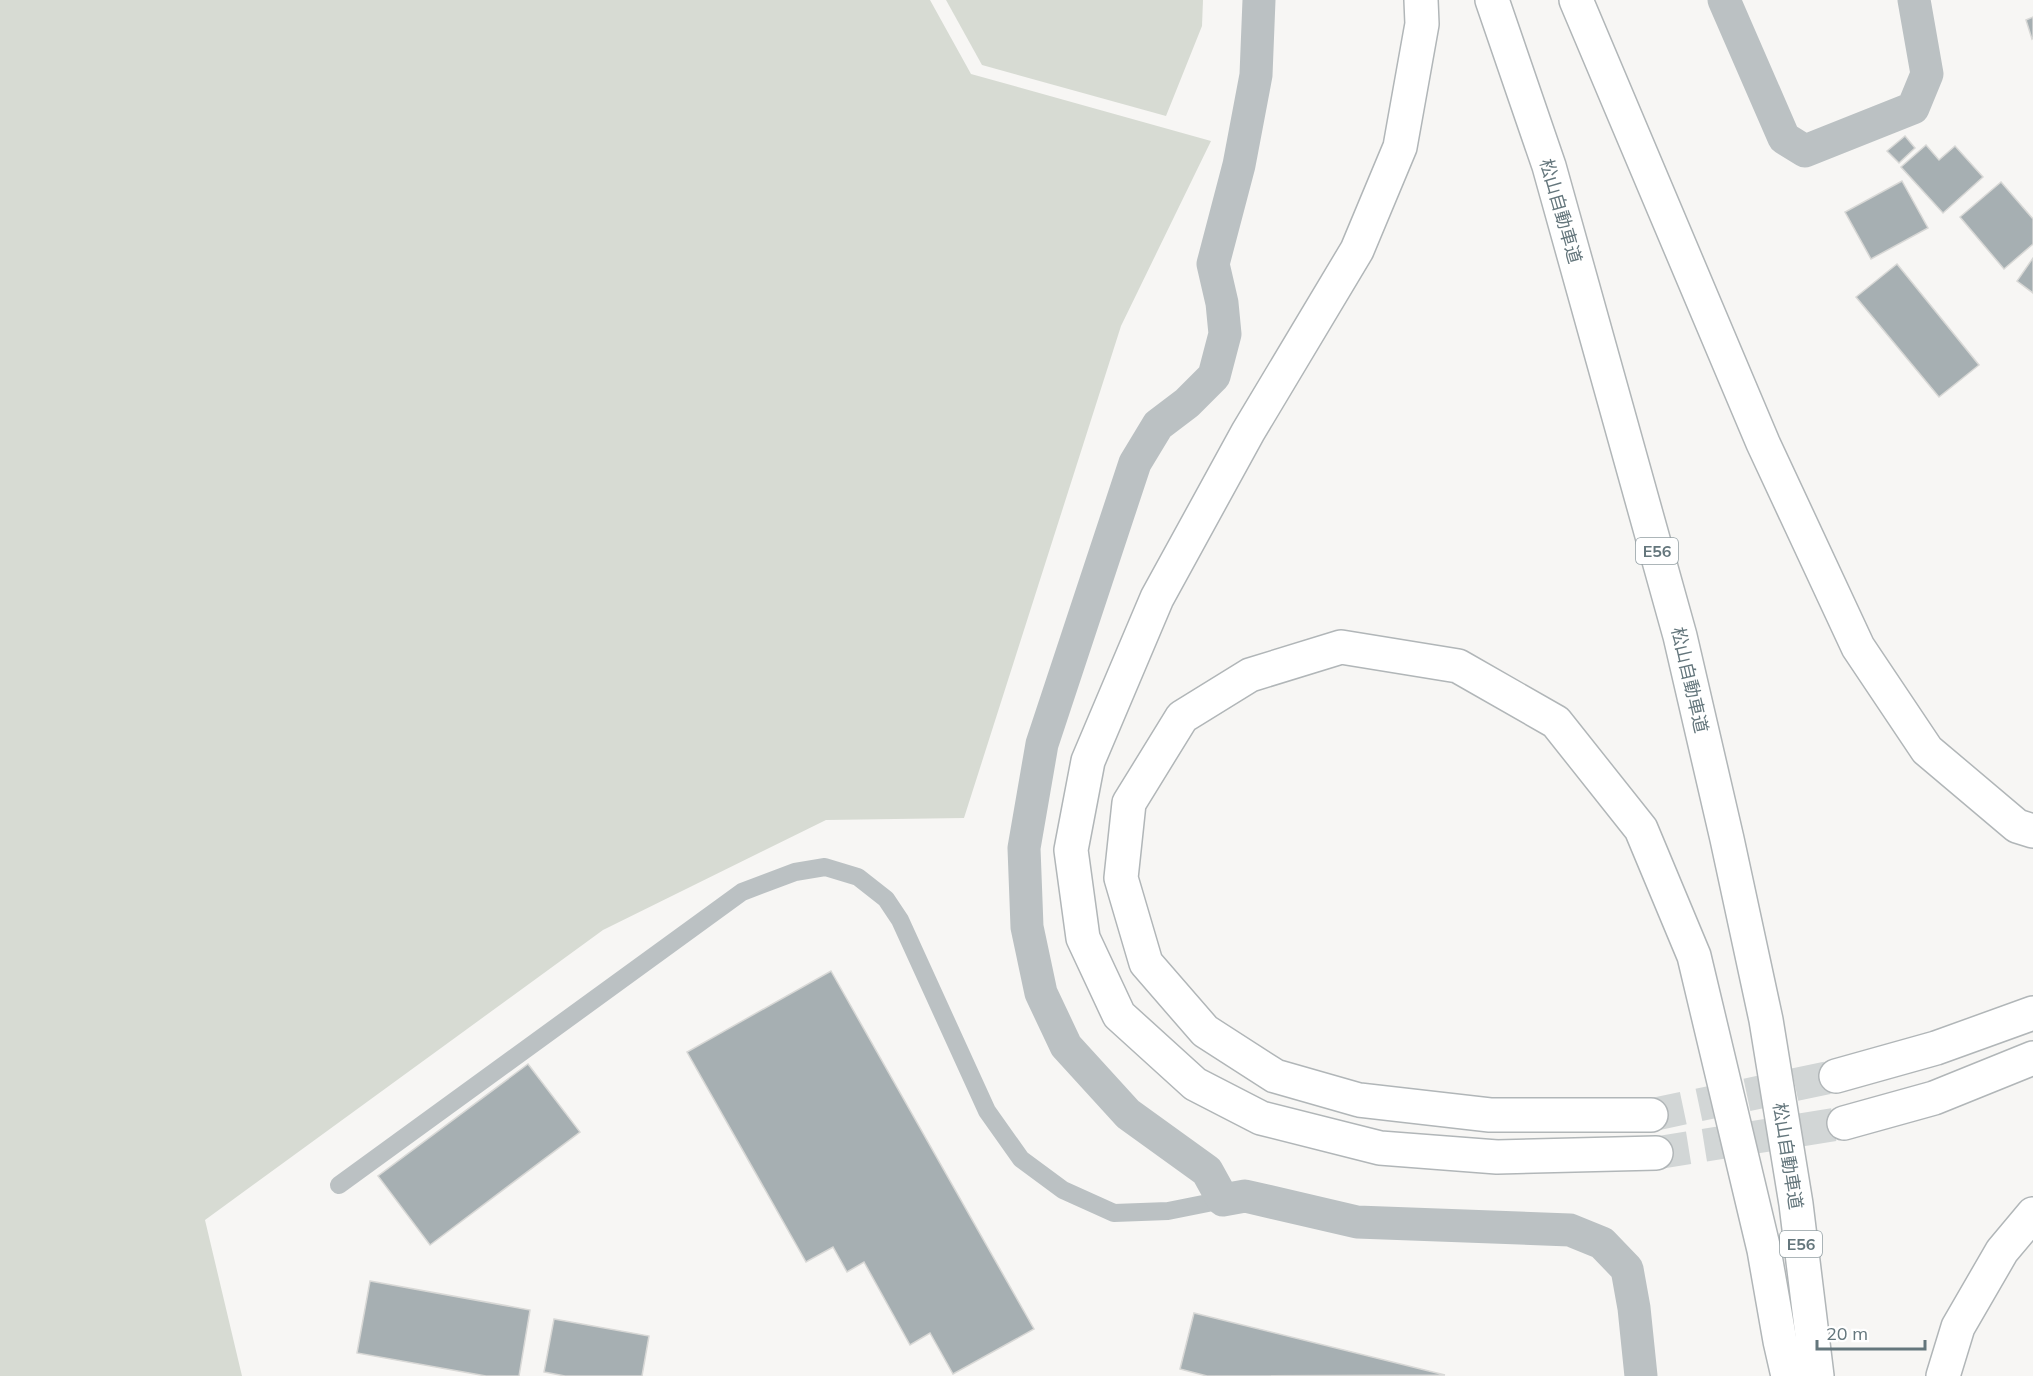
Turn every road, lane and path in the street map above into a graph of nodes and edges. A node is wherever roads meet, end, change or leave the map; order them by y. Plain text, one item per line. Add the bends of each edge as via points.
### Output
1 (1259, 0) edge
2 (1421, 0) edge
3 (1492, 0) edge
4 (1576, 0) edge
5 (1724, 0) edge
6 (1914, 0) edge
7 (2033, 831) edge
8 (2033, 1013) edge
9 (2033, 1058) edge
10 (1836, 1076) tunnel mouth
11 (1651, 1115) tunnel mouth
12 (1844, 1123) tunnel mouth
13 (1656, 1153) tunnel mouth
14 (339, 1185) dead end
15 (1223, 1200) junction
16 (2033, 1214) edge
17 (1641, 1376) edge
18 (1788, 1376) edge
19 (1817, 1376) edge
20 (1943, 1376) edge

1 - 15 street via 1256,75 1214,264 1225,334 1214,376 1158,425 1135,463 1042,744 1024,848 1027,927 1038,982 1066,1046 1128,1114 1208,1171
2 - 13 highway via 1422,24 1400,147 1357,250 1248,432 1156,598 1088,761 1071,850 1083,938 1119,1015 1195,1083 1261,1118 1380,1149 1497,1157
3 - 19 highway, 松山自動車道 / E56 via 1549,166 1680,636 1766,1020 1796,1203
4 - 7 highway via 1764,443 1858,647 1927,750 2017,826
5 - 6 street via 1784,138 1805,151 1913,108 1927,74
8 - 10 highway via 1936,1048
9 - 12 highway via 1934,1098
11 - 18 highway via 1490,1115 1359,1100 1275,1076 1205,1031 1146,963 1121,878 1129,803 1182,717 1250,675 1341,647 1458,666 1556,722 1641,829 1694,956 1764,1250
14 - 15 lane via 742,892 795,872 825,867 858,877 886,899 900,920 987,1111 1021,1159 1063,1190 1114,1213 1168,1211
15 - 17 street via 1245,1196 1357,1222 1570,1230 1602,1243 1627,1269
16 - 20 highway via 2002,1251 1958,1327

